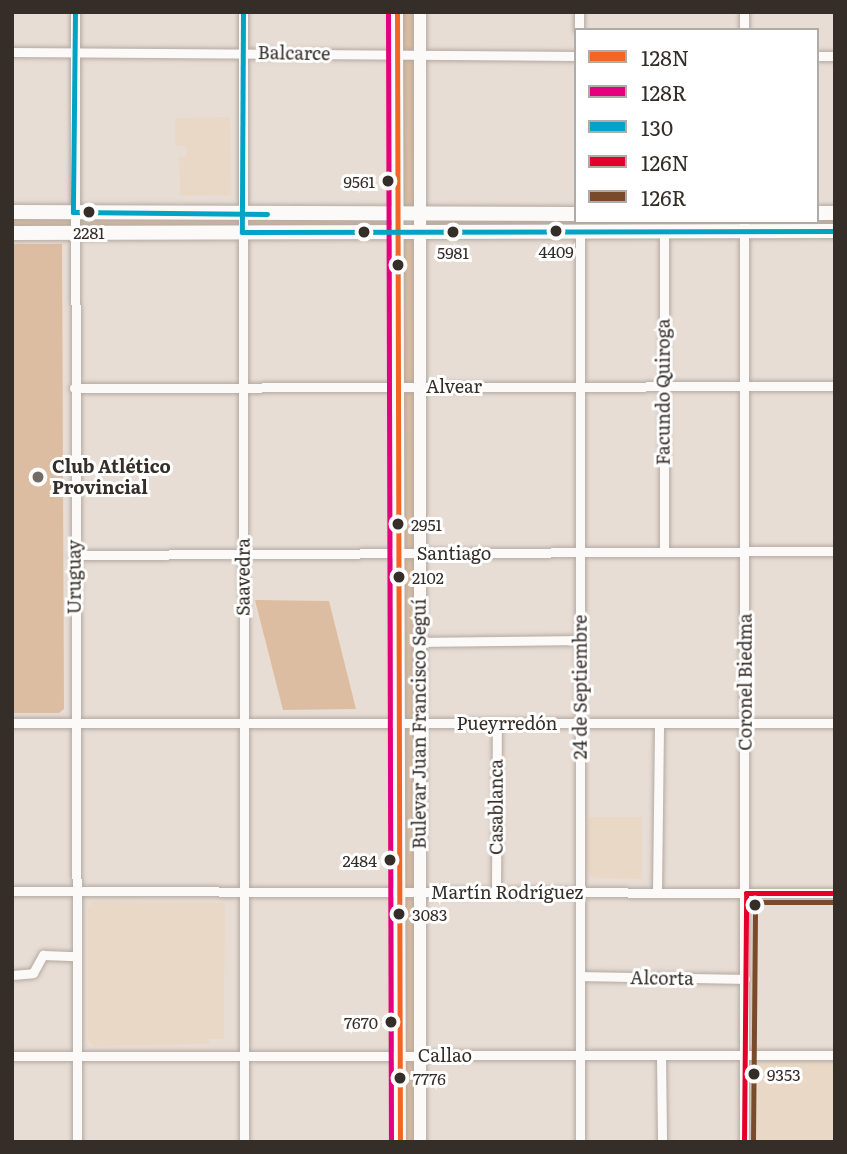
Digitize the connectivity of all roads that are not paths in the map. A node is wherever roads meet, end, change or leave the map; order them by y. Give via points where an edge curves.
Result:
1 (75, 12) edge
2 (243, 12) edge
3 (397, 12) edge
4 (420, 12) edge
5 (12, 52) edge
6 (75, 52) junction
7 (243, 52) junction
8 (398, 54) junction
9 (420, 54) junction
10 (574, 56) edge
11 (12, 212) edge
12 (73, 212) junction
13 (243, 214) junction
14 (398, 214) junction
15 (419, 214) junction
16 (574, 214) edge
17 (744, 227) edge
18 (664, 231) junction
19 (835, 231) edge
20 (243, 232) junction
21 (399, 232) junction
22 (419, 232) junction
23 (580, 232) junction
24 (12, 233) edge
25 (73, 233) junction
26 (399, 386) junction
27 (418, 386) junction
28 (580, 386) junction
29 (663, 386) junction
30 (744, 386) junction
31 (835, 386) edge
32 (243, 387) junction
33 (74, 388) junction
34 (835, 551) edge
35 (664, 552) junction
36 (745, 552) junction
37 (399, 553) junction
38 (579, 553) junction
39 (243, 554) junction
40 (419, 554) junction
41 (74, 555) junction
42 (580, 640) junction
43 (419, 642) junction
44 (12, 723) edge
45 (75, 723) junction
46 (243, 723) junction
47 (399, 723) junction
48 (419, 723) junction
49 (497, 723) junction
50 (580, 723) junction
51 (659, 723) junction
52 (745, 723) junction
53 (835, 723) edge
54 (12, 891) edge
55 (76, 891) junction
56 (244, 891) junction
57 (400, 892) junction
58 (419, 892) junction
59 (496, 892) junction
60 (580, 892) junction
61 (657, 892) junction
62 (746, 892) junction
63 (835, 893) edge
64 (76, 956) junction
65 (12, 975) edge
66 (580, 976) junction
67 (745, 979) junction
68 (244, 1055) junction
69 (400, 1055) junction
70 (420, 1055) junction
71 (580, 1055) junction
72 (661, 1055) junction
73 (745, 1055) junction
74 (835, 1055) edge
75 (12, 1056) edge
76 (77, 1056) junction
77 (77, 1142) edge
78 (244, 1142) edge
79 (400, 1142) edge
80 (420, 1142) edge
81 (580, 1142) edge
82 (662, 1142) edge
83 (744, 1142) edge

1 - 6 street, Uruguay
2 - 7 street, Saavedra
3 - 8 main road, Bulevar Juan Francisco Seguí
4 - 9 main road, Bulevar Juan Francisco Seguí
5 - 6 street, Balcarce
6 - 7 street, Balcarce
6 - 12 street, Uruguay
7 - 8 street, Balcarce
7 - 13 street, Saavedra
8 - 9 street, Balcarce
8 - 14 main road, Bulevar Juan Francisco Seguí
9 - 10 street, Balcarce
9 - 15 main road, Bulevar Juan Francisco Seguí
11 - 12 main road
12 - 13 main road
12 - 25 street, Uruguay
13 - 14 main road
13 - 20 street, Saavedra
14 - 15 main road
14 - 21 main road, Bulevar Juan Francisco Seguí
15 - 16 main road
15 - 22 main road, Bulevar Juan Francisco Seguí
17 - 18 main road
17 - 19 main road
17 - 30 street, Coronel Biedma
18 - 23 main road
18 - 29 street, Facundo Quiroga
20 - 21 main road
20 - 25 main road
20 - 32 street, Saavedra
21 - 22 main road
21 - 26 main road, Bulevar Juan Francisco Seguí
22 - 23 main road
22 - 27 main road, Bulevar Juan Francisco Seguí
23 - 28 street, 24 de Septiembre
24 - 25 main road
25 - 33 street, Uruguay
26 - 27 street, Alvear
26 - 32 street, Alvear
26 - 37 main road, Bulevar Juan Francisco Seguí
27 - 28 street, Alvear
27 - 40 main road, Bulevar Juan Francisco Seguí
28 - 29 street, Alvear
28 - 38 street, 24 de Septiembre
29 - 30 street, Alvear
29 - 35 street, Facundo Quiroga
30 - 31 street, Alvear
30 - 36 street, Coronel Biedma
32 - 33 street, Alvear
32 - 39 street, Saavedra
33 - 41 street, Uruguay
34 - 36 street, Santiago
35 - 36 street, Santiago
35 - 38 street, Santiago
36 - 52 street, Coronel Biedma
37 - 39 street, Santiago
37 - 40 street, Santiago
37 - 47 main road, Bulevar Juan Francisco Seguí
38 - 40 street, Santiago
38 - 42 street, 24 de Septiembre
39 - 41 street, Santiago
39 - 46 street, Saavedra
40 - 43 main road, Bulevar Juan Francisco Seguí
41 - 45 street, Uruguay
42 - 43 street
42 - 50 street, 24 de Septiembre
43 - 48 main road, Bulevar Juan Francisco Seguí
44 - 45 street, Pueyrredón
45 - 46 street, Pueyrredón
45 - 55 street, Uruguay
46 - 47 street, Pueyrredón
46 - 56 street, Saavedra
47 - 48 street, Pueyrredón
47 - 57 main road, Bulevar Juan Francisco Seguí
48 - 49 street, Pueyrredón
48 - 58 main road, Bulevar Juan Francisco Seguí
49 - 50 street, Pueyrredón
49 - 59 street, Casablanca
50 - 51 street, Pueyrredón
50 - 60 street, 24 de Septiembre
51 - 52 street, Pueyrredón
51 - 61 street
52 - 53 street, Pueyrredón
52 - 62 street, Coronel Biedma
54 - 55 street, Martín Rodríguez
55 - 56 street, Martín Rodríguez
55 - 64 street, Uruguay
56 - 57 street, Martín Rodríguez
56 - 68 street, Saavedra
57 - 58 street, Martín Rodríguez
57 - 69 main road, Bulevar Juan Francisco Seguí
58 - 59 street, Martín Rodríguez
58 - 70 main road, Bulevar Juan Francisco Seguí
59 - 60 street, Martín Rodríguez
60 - 61 street, Martín Rodríguez
60 - 66 street, 24 de Septiembre
61 - 62 street, Martín Rodríguez
62 - 63 street, Martín Rodríguez
62 - 67 street, Coronel Biedma
64 - 65 street via 41,956 33,972
64 - 76 street, Uruguay
66 - 67 street, Alcorta
66 - 71 street, 24 de Septiembre
67 - 73 street, Coronel Biedma
68 - 69 street, Callao
68 - 76 street, Callao
68 - 78 street, Saavedra
69 - 70 street, Callao
69 - 79 main road, Bulevar Juan Francisco Seguí
70 - 71 street, Callao
70 - 80 main road, Bulevar Juan Francisco Seguí
71 - 72 street, Callao
71 - 81 street, 24 de Septiembre
72 - 73 street, Callao
72 - 82 street
73 - 74 street, Callao
73 - 83 street, Coronel Biedma
75 - 76 street, Callao
76 - 77 street, Uruguay

